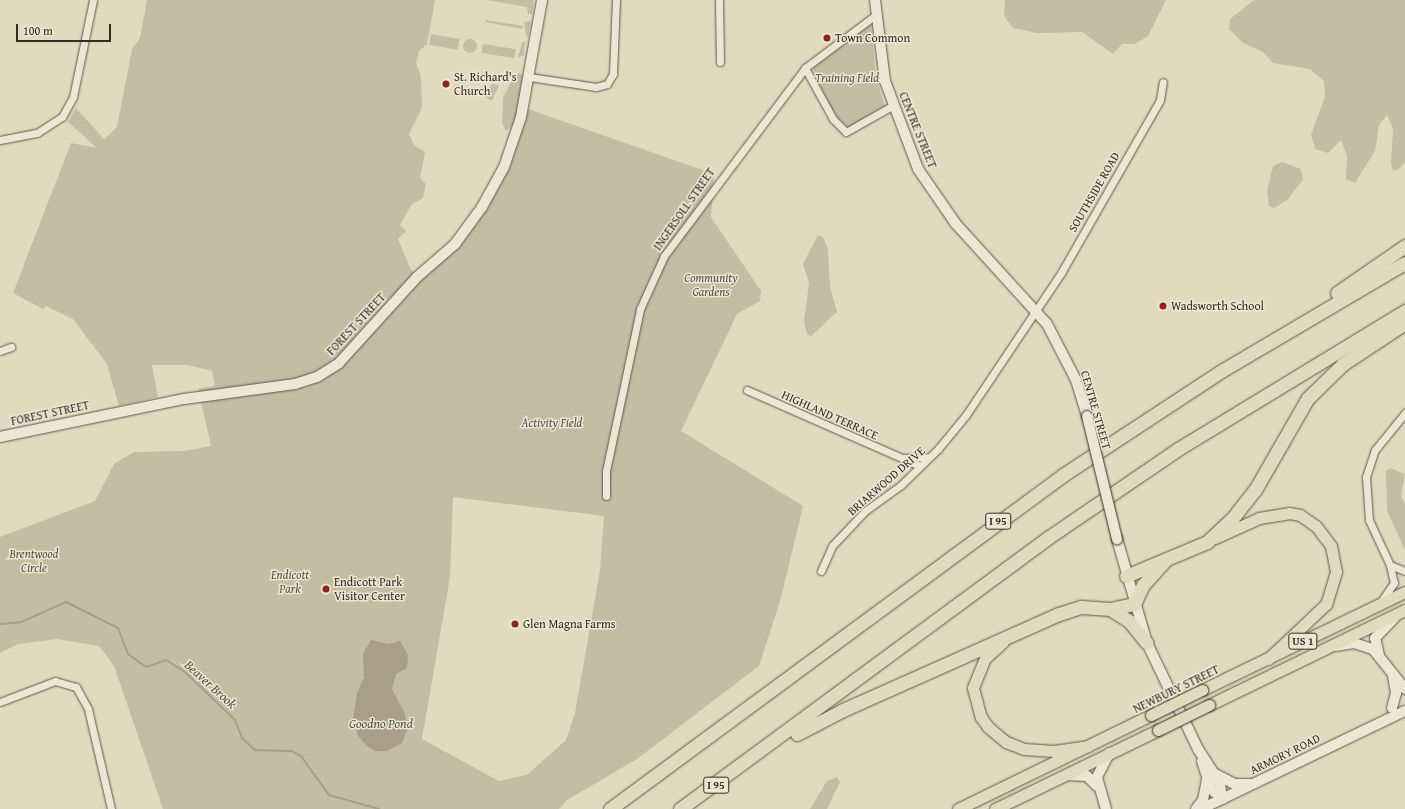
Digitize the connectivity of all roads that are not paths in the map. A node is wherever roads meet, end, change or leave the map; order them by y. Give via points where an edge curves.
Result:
1 (93, 0) edge
2 (542, 0) edge
3 (616, 0) edge
4 (719, 0) edge
5 (875, 0) edge
6 (877, 14) junction
7 (720, 62) dead end
8 (805, 68) junction
9 (529, 77) junction
10 (1163, 82) dead end
11 (892, 106) junction
12 (0, 140) edge
13 (1405, 246) edge
14 (1405, 263) edge
15 (1038, 311) junction
16 (1405, 311) edge
17 (1405, 323) edge
18 (1295, 326) junction
19 (11, 347) dead end
20 (0, 351) edge
21 (747, 390) dead end
22 (1405, 413) edge
23 (0, 437) edge
24 (904, 458) junction
25 (929, 458) junction
26 (920, 466) junction
27 (606, 496) dead end
28 (1207, 542) junction
29 (1164, 562) junction
30 (1390, 565) junction
31 (821, 571) dead end
32 (1405, 572) edge
33 (1126, 576) junction
34 (1405, 592) edge
35 (1134, 604) junction
36 (1373, 608) junction
37 (1110, 609) junction
38 (1404, 611) edge
39 (1010, 637) junction
40 (1147, 643) junction
41 (1330, 647) junction
42 (1380, 657) junction
43 (1268, 658) junction
44 (1389, 669) junction
45 (1405, 689) edge
46 (1405, 699) edge
47 (0, 702) edge
48 (1400, 713) edge
49 (1088, 746) junction
50 (1109, 754) junction
51 (750, 760) junction
52 (1066, 774) junction
53 (1211, 777) junction
54 (1254, 784) junction
55 (1097, 786) junction
56 (1222, 799) junction
57 (111, 809) edge
58 (610, 809) edge
59 (680, 809) edge
60 (958, 809) edge
61 (995, 809) edge
62 (1106, 809) edge
63 (1196, 809) edge
64 (1201, 809) edge

1 - 12 street via 73,97 62,117 37,133
2 - 9 main road, FOREST STREET
3 - 9 street via 614,74 607,84 596,87
4 - 7 street
5 - 6 main road, CENTRE STREET
6 - 8 street, INGERSOLL STREET
6 - 11 main road, CENTRE STREET via 882,65
8 - 11 street via 833,119 846,132
8 - 27 street, INGERSOLL STREET via 664,256 640,309 606,471
9 - 23 main road, FOREST STREET via 507,157 482,207 455,244 417,278 332,369 295,384 184,399
10 - 15 street, SOUTHSIDE ROAD via 1160,100
11 - 15 main road, CENTRE STREET via 910,151 936,199
13 - 18 highway
14 - 18 highway, I 95
15 - 25 street, BRIARWOOD DRIVE via 951,435
15 - 33 main road, CENTRE STREET, bridge via 1069,365 1087,416
16 - 51 highway, I 95 via 1178,449 1049,537
17 - 28 highway via 1343,364 1319,386 1298,413 1244,506
18 - 58 highway, I 95 via 1063,475
19 - 20 street
21 - 24 street, HIGHLAND TERRACE
22 - 30 street via 1375,450 1365,488 1373,533
24 - 25 street, HIGHLAND TERRACE
24 - 26 street, HIGHLAND TERRACE
25 - 26 street, BRIARWOOD DRIVE
26 - 31 street, BRIARWOOD DRIVE via 865,511 832,546
28 - 29 highway
28 - 43 main road via 1259,518 1281,513 1309,520 1331,546 1336,572 1326,604
29 - 33 highway
29 - 35 highway via 1143,585
30 - 32 street
30 - 36 street via 1392,589
33 - 35 main road, CENTRE STREET
34 - 36 main road, NEWBURY STREET / US 1
35 - 37 highway
35 - 40 main road, CENTRE STREET
36 - 43 main road, NEWBURY STREET / US 1
37 - 39 highway via 1072,609
37 - 40 highway via 1129,621
38 - 41 main road, US 1
38 - 42 main road via 1378,633 1375,643
39 - 49 main road via 985,658 976,676 974,697 981,717 994,734 1024,749 1054,751
39 - 51 highway via 843,710
40 - 53 main road, CENTRE STREET
41 - 42 main road via 1361,644
41 - 50 main road, US 1, bridge
42 - 44 main road
43 - 49 main road, NEWBURY STREET / US 1, bridge
44 - 45 main road
44 - 48 main road via 1396,684
46 - 48 main road, ARMORY ROAD
47 - 57 street via 55,681 76,687 87,705
48 - 54 main road, ARMORY ROAD
49 - 60 main road, NEWBURY STREET / US 1
50 - 52 main road, US 1
50 - 55 main road via 1099,771
51 - 59 highway, I 95
52 - 55 main road via 1087,776
52 - 61 main road, US 1
53 - 54 main road via 1235,784
53 - 56 main road, CENTRE STREET via 1222,789
53 - 63 main road via 1203,800
54 - 56 main road, ARMORY ROAD
55 - 62 main road
56 - 64 main road, ARMORY ROAD

